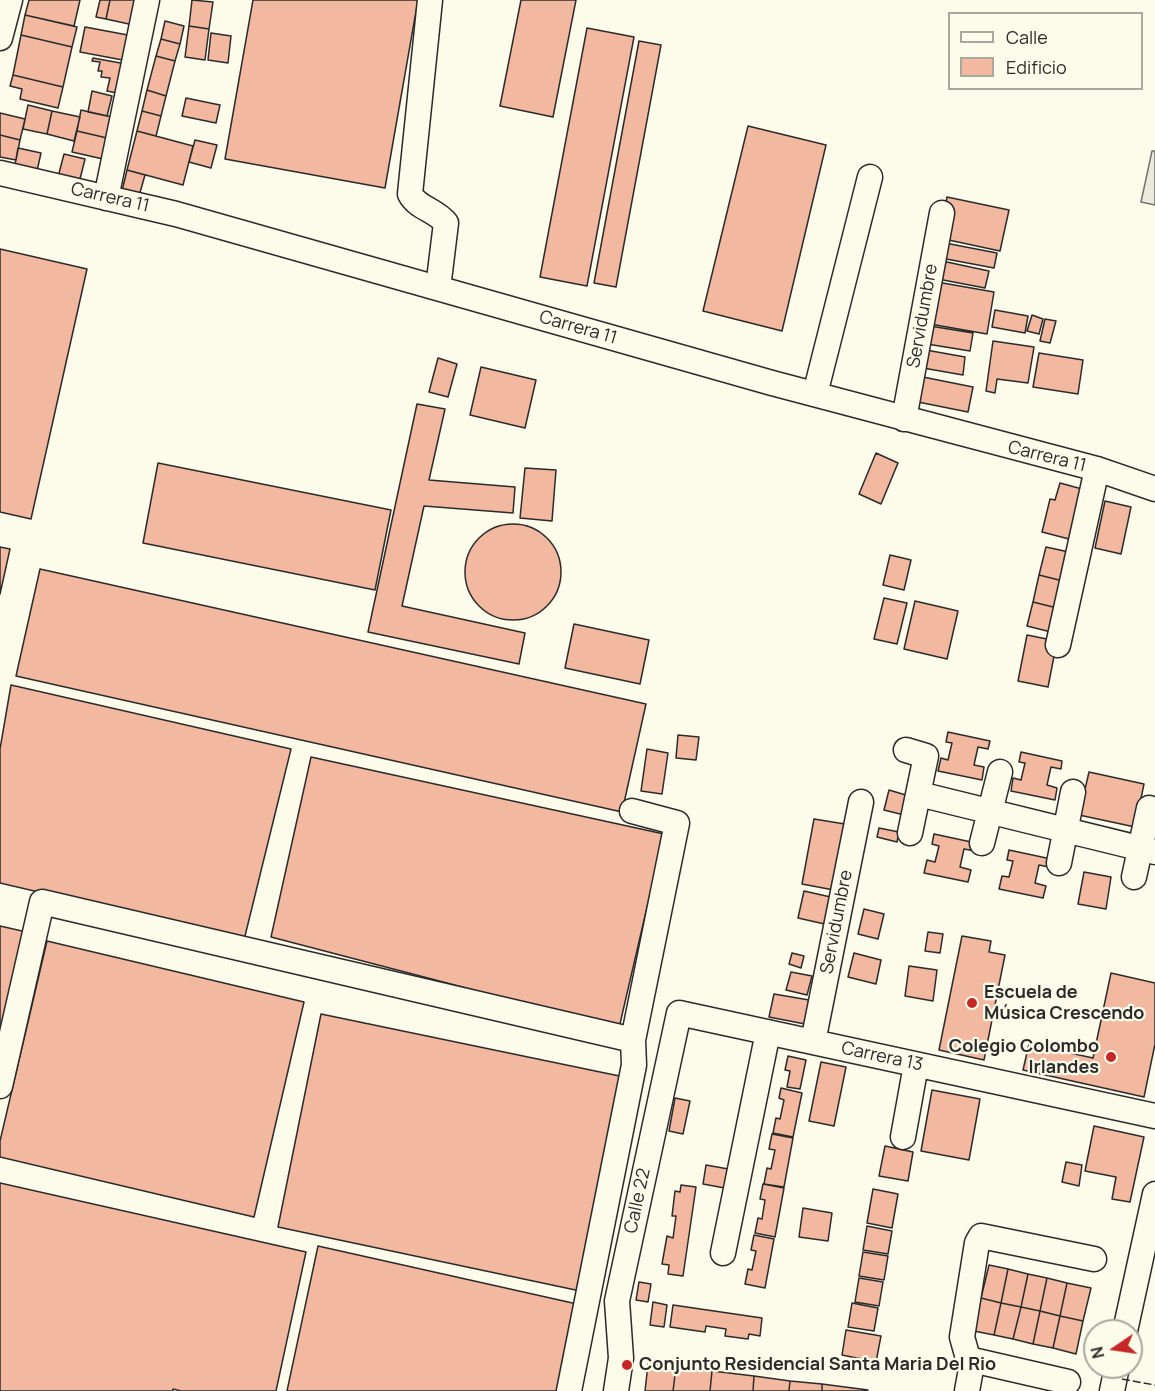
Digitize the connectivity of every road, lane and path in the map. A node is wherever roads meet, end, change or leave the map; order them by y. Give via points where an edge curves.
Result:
1 (10, 0) edge
2 (147, 0) edge
3 (430, 0) edge
4 (0, 39) edge
5 (0, 173) edge
6 (870, 177) dead end
7 (106, 198) junction
8 (942, 213) dead end
9 (438, 288) junction
10 (815, 394) junction
11 (904, 419) junction
12 (1097, 470) junction
13 (1155, 489) edge
14 (1058, 645) dead end
15 (906, 750) dead end
16 (1000, 772) dead end
17 (1073, 792) dead end
18 (919, 794) junction
19 (861, 802) dead end
20 (1149, 808) dead end
21 (632, 811) dead end
22 (990, 812) junction
23 (1065, 830) junction
24 (910, 833) dead end
25 (982, 843) dead end
26 (1148, 850) edge
27 (1059, 863) dead end
28 (1134, 877) dead end
29 (679, 1013) joint
30 (768, 1032) junction
31 (633, 1040) junction
32 (813, 1042) junction
33 (916, 1065) junction
34 (0, 1086) edge
35 (1155, 1116) edge
36 (903, 1137) dead end
37 (1155, 1194) edge
38 (1150, 1246) edge
39 (723, 1253) dead end
40 (1094, 1259) dead end
41 (1129, 1319) edge
42 (969, 1359) junction
43 (1068, 1382) dead end
44 (569, 1391) edge
45 (616, 1391) edge
46 (967, 1391) edge

1 - 4 street
2 - 7 street
3 - 9 street via 410,194 413,201 446,223
5 - 7 street, Carrera 11
6 - 10 street
7 - 9 street, Carrera 11
8 - 11 street, Servidumbre
9 - 10 street, Carrera 11
10 - 11 street, Carrera 11
11 - 12 street, Carrera 11
12 - 13 street, Carrera 11
12 - 14 street
15 - 18 street via 926,756
16 - 22 street
17 - 23 street
18 - 22 street
18 - 24 street
19 - 32 street, Servidumbre
20 - 26 street
21 - 31 street via 677,823
22 - 23 street
22 - 25 street
23 - 26 street
23 - 27 street
26 - 28 street
29 - 30 street, Carrera 13
29 - 45 street, Calle 22 via 617,1300 621,1358
30 - 32 street, Carrera 13
30 - 39 street
31 - 34 street via 42,902
31 - 44 street via 634,1065
32 - 33 street, Carrera 13
33 - 35 street, Carrera 13
33 - 36 street
37 - 38 street
38 - 41 street
40 - 42 street via 981,1236 962,1338
42 - 43 street
42 - 46 street

